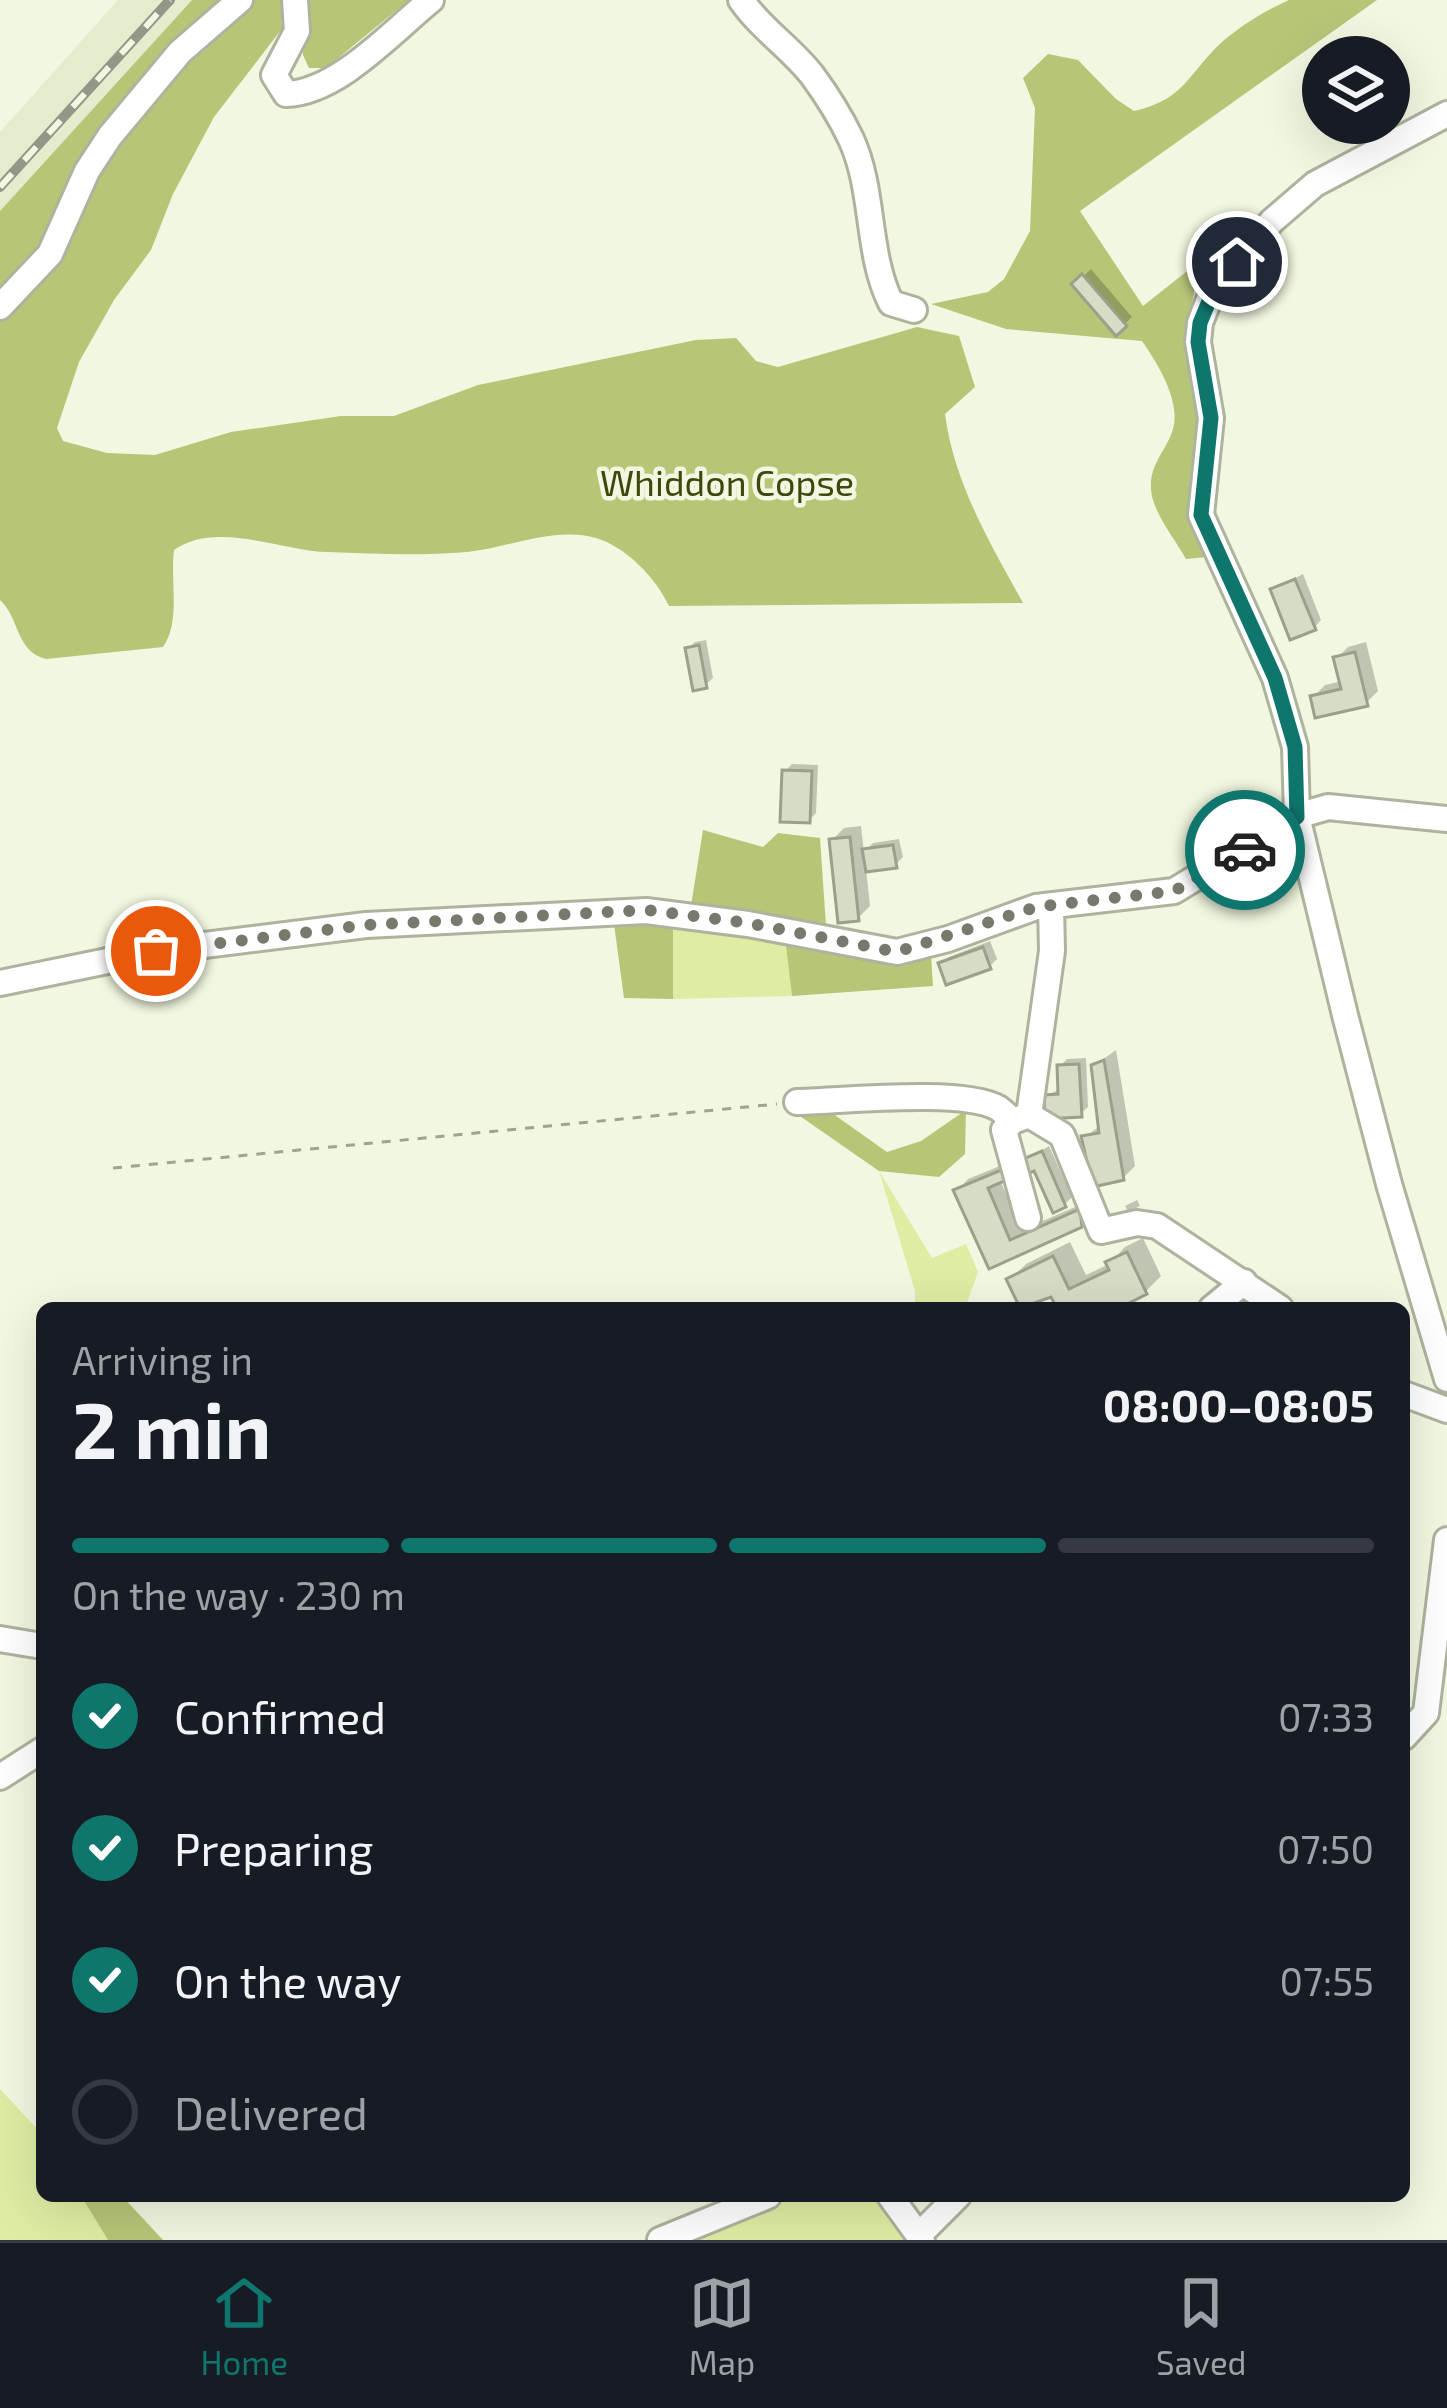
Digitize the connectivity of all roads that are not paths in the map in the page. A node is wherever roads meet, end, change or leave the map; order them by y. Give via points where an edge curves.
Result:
1 (240, 0) edge
2 (295, 0) edge
3 (431, 0) edge
4 (741, 0) edge
5 (1447, 114) edge
6 (0, 307) edge
7 (914, 310) dead end
8 (1297, 817) junction
9 (1447, 819) edge
10 (1052, 906) junction
11 (0, 983) edge
12 (796, 1102) road end
13 (1021, 1118) junction
14 (1028, 1218) dead end
15 (1244, 1282) junction
16 (1219, 1302) edge
17 (1272, 1302) edge
18 (1447, 1379) edge
19 (1410, 1396) edge
20 (1447, 1410) edge
21 (1447, 1540) edge
22 (0, 1639) edge
23 (36, 1645) edge
24 (1437, 1712) edge
25 (1410, 1732) edge
26 (36, 1754) edge
27 (0, 1777) edge
28 (754, 2202) edge
29 (895, 2202) edge
30 (953, 2202) edge
31 (921, 2237) edge
32 (660, 2240) edge

1 - 6 street via 180,52 110,136 50,254
2 - 3 street via 297,31 274,75 286,94 308,93 337,77
4 - 7 street via 811,74 851,140 880,281 891,303
5 - 8 street via 1315,184 1214,289 1200,323 1211,418 1201,515 1275,678 1295,747
8 - 9 street via 1328,807
8 - 10 street via 1174,891
8 - 18 street via 1383,1163
10 - 11 street via 897,952 646,910 366,925 156,951
10 - 13 street via 1052,950
12 - 13 street via 926,1098 982,1102
13 - 14 street via 1004,1130
13 - 15 street via 1062,1135 1101,1231 1157,1226
15 - 16 street
15 - 17 street
19 - 20 street
21 - 24 street
22 - 23 street
24 - 25 street
26 - 27 street
28 - 32 street
29 - 31 street
30 - 31 street

